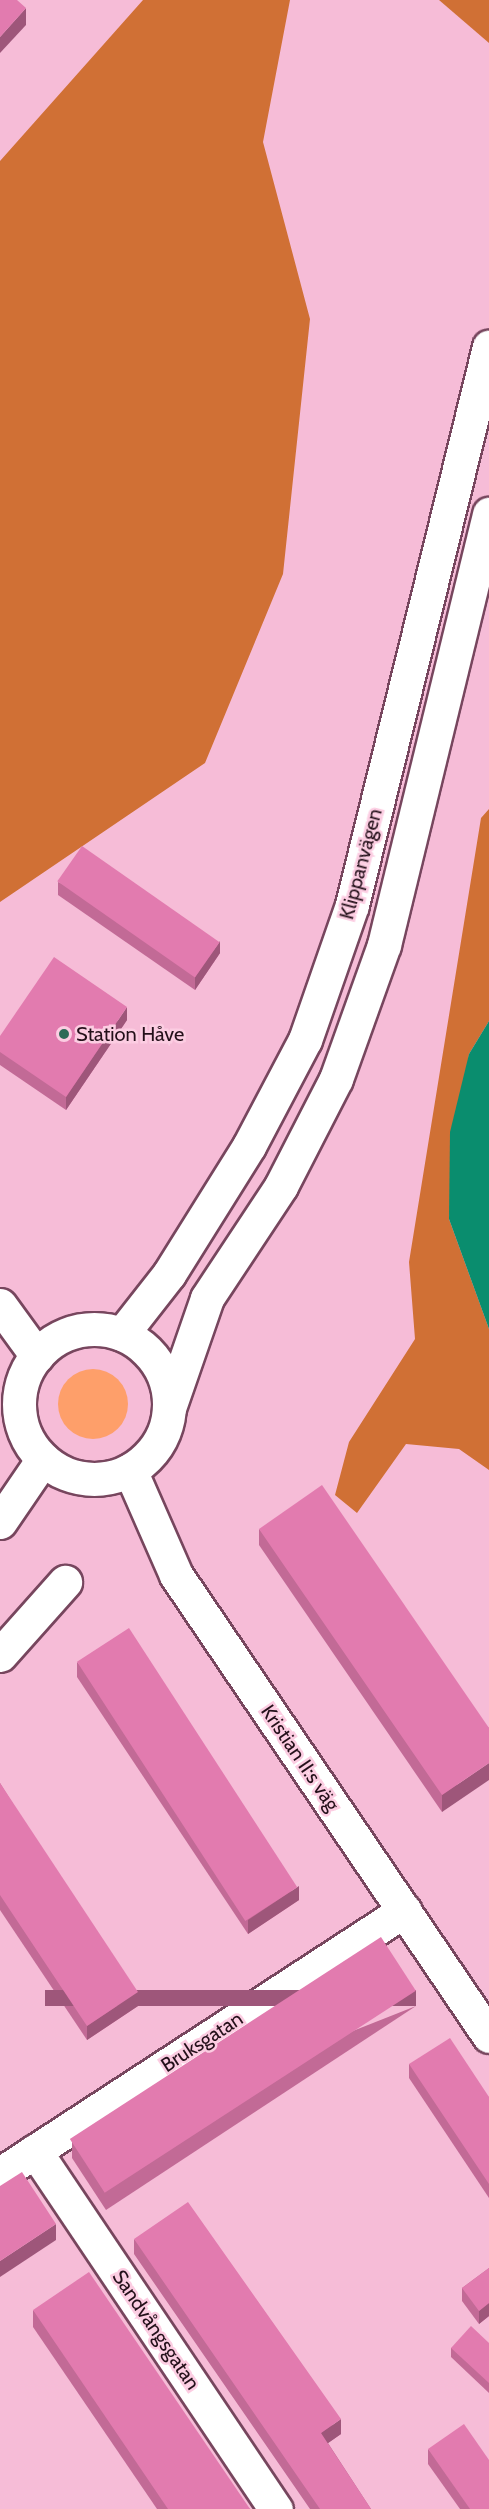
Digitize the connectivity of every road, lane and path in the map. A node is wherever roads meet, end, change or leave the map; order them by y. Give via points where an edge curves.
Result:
1 (489, 347) edge
2 (489, 514) edge
3 (0, 1305) edge
4 (122, 1334) junction
5 (37, 1356) junction
6 (169, 1408) junction
7 (43, 1458) junction
8 (130, 1470) junction
9 (0, 1522) edge
10 (65, 1582) dead end
11 (0, 1655) edge
12 (405, 1910) junction
13 (489, 2036) edge
14 (35, 2151) junction
15 (0, 2174) edge
16 (276, 2509) edge

1 - 4 main road, Klippanvägen via 352,905 305,1040 249,1146 169,1274
2 - 6 main road, Klippanvägen via 384,945 340,1068 280,1186 207,1298
3 - 5 main road
4 - 5 main road, Klippanvägen via 104,1329 76,1332 51,1343
4 - 6 main road, Klippanvägen via 139,1343 162,1372
5 - 7 main road, Klippanvägen via 27,1372 20,1409 31,1444
6 - 8 main road, Klippanvägen via 158,1444
7 - 8 main road, Klippanvägen via 76,1477 113,1476
7 - 9 main road
8 - 12 main road, Kristian II:s väg via 176,1575
10 - 11 main road
12 - 13 main road, Kristian II:s väg
12 - 14 main road, Bruksgatan
14 - 15 main road, Bruksgatan
14 - 16 main road, Sandvångsgatan

